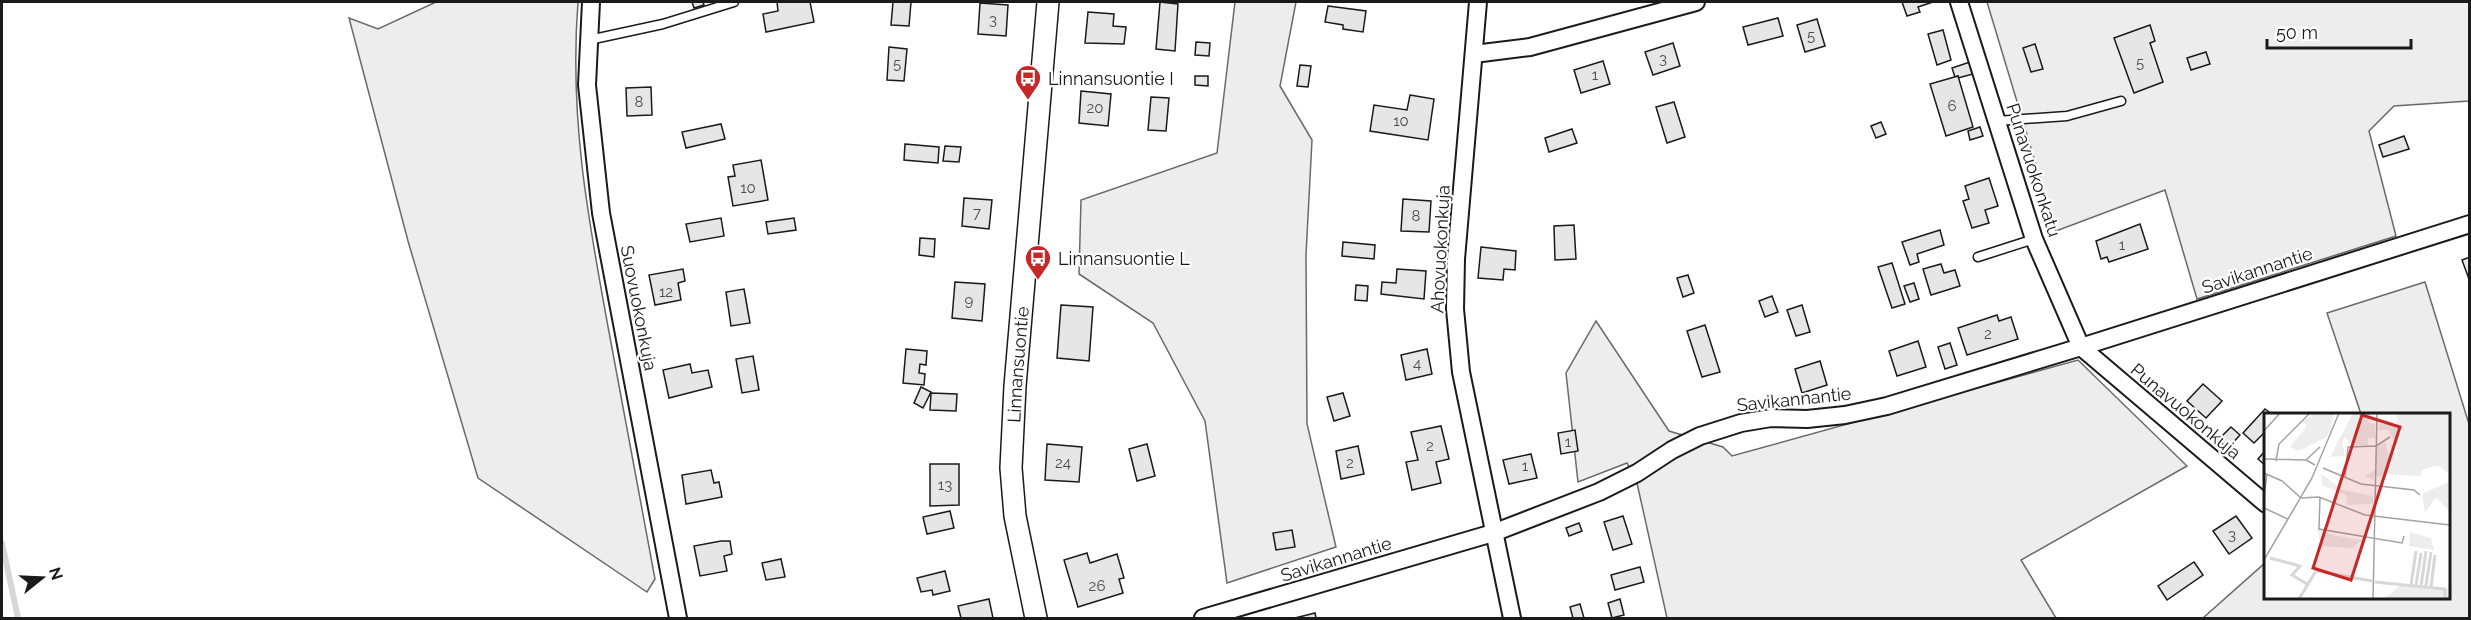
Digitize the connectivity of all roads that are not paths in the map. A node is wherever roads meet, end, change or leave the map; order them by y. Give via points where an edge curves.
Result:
1 (591, 2) edge
2 (735, 2) edge
3 (1048, 2) edge
4 (1478, 2) edge
5 (1696, 2) edge
6 (1959, 2) edge
7 (588, 40) junction
8 (1474, 54) junction
9 (2121, 101) dead end
10 (1997, 121) junction
11 (2469, 224) edge
12 (2034, 238) junction
13 (1978, 257) dead end
14 (2081, 347) junction
15 (2264, 503) edge
16 (1493, 532) junction
17 (678, 618) edge
18 (1036, 618) edge
19 (1203, 618) edge
20 (1512, 618) edge

1 - 7 street, Suovuokonkuja
2 - 7 lane via 663,24
3 - 18 street, Linnansuontie via 1011,468 1015,516
4 - 8 street, Ahovuokonkuja
5 - 8 street via 1530,47
6 - 10 street, Punavuokonkatu
7 - 17 street, Suovuokonkuja via 589,114 601,213
8 - 16 street, Ahovuokonkuja via 1455,309 1461,372
9 - 10 lane via 2067,116
10 - 12 street, Punavuokonkatu
11 - 14 street, Savikannantie
12 - 13 lane
12 - 14 street, Punavuokonkatu
14 - 15 street, Punavuokonkuja
14 - 16 street, Savikannantie via 1887,406 1845,415 1771,418 1731,426 1681,445 1599,492
16 - 19 street, Savikannantie
16 - 20 street, Ahovuokonkuja

